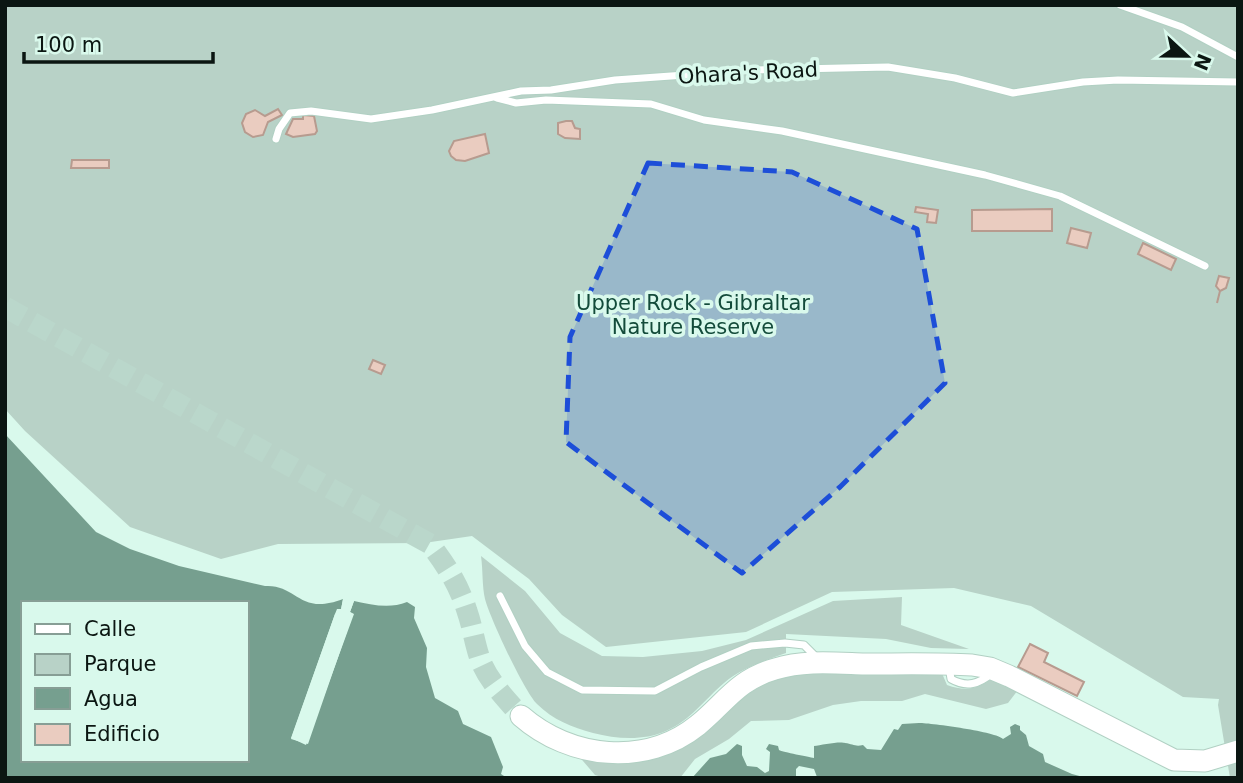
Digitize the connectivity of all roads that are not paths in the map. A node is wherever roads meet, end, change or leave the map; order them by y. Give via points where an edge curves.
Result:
1 (1120, 5) edge
2 (1238, 58) edge
3 (1238, 82) edge
4 (496, 98) junction
5 (276, 139) dead end
6 (1205, 266) dead end
7 (499, 596) dead end
8 (821, 663) junction
9 (521, 716) tunnel mouth
10 (1237, 749) edge

1 - 2 lane via 1182,27
3 - 4 lane, Ohara's Road via 1118,80 1013,93 888,67 615,80
4 - 5 lane, Ohara's Road via 370,119 311,111 290,113
4 - 6 lane via 516,103 651,104 704,120 782,131 985,175 1060,196
7 - 8 lane via 525,646 547,672 582,690 655,691 751,646 804,645
8 - 9 main road via 765,672 731,692 685,734 636,752 578,748
8 - 10 main road via 980,665 1174,760 1205,761

